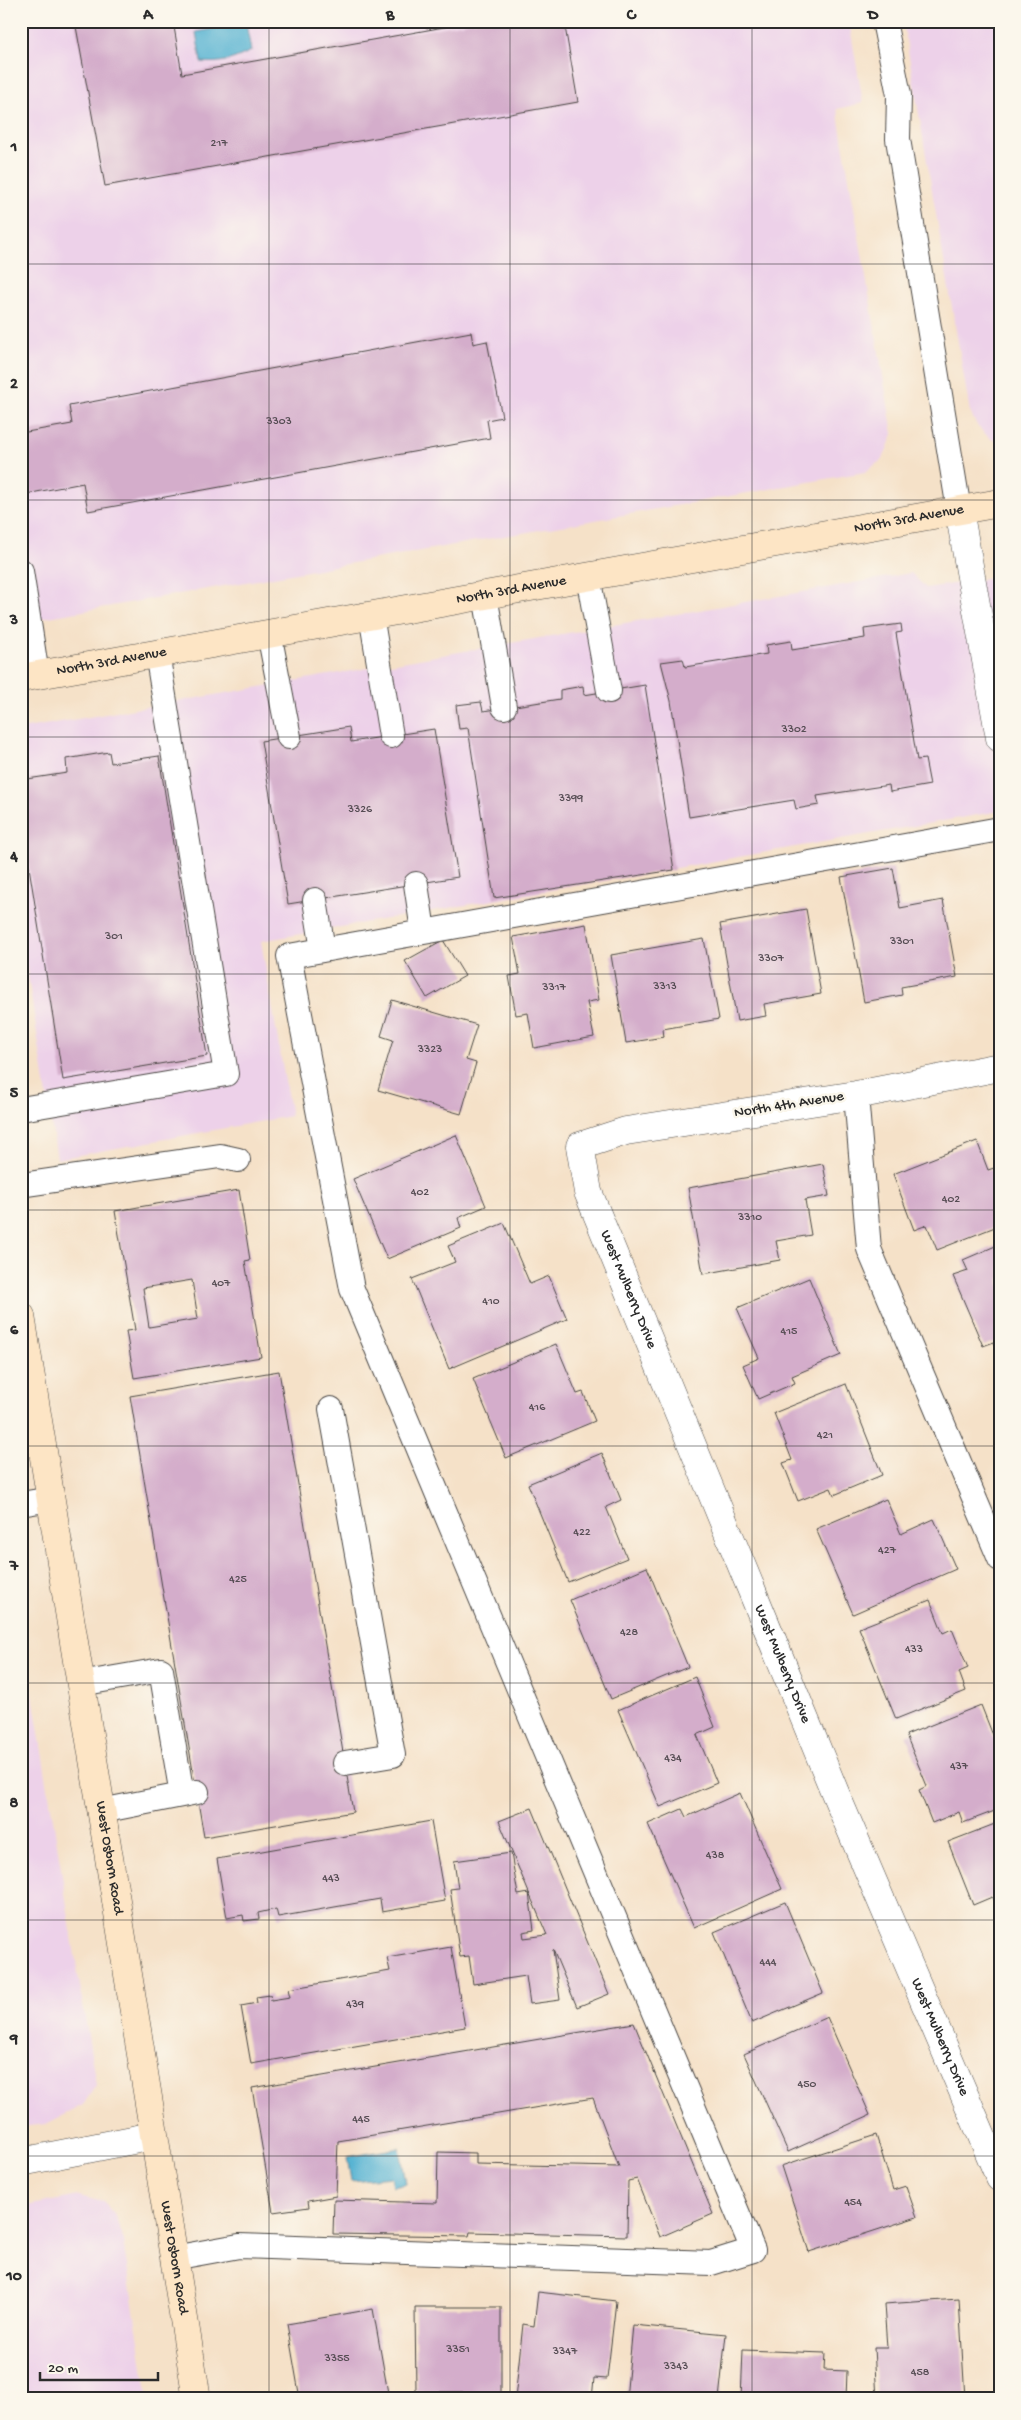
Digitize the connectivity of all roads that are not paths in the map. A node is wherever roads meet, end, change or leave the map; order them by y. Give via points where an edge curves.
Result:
1 (884, 21) edge
2 (1000, 503) edge
3 (959, 510) junction
4 (21, 571) edge
5 (588, 576) junction
6 (485, 594) junction
7 (370, 615) junction
8 (269, 633) junction
9 (157, 653) junction
10 (29, 676) edge
11 (609, 691) dead end
12 (504, 707) dead end
13 (391, 736) dead end
14 (289, 737) dead end
15 (1000, 738) edge
16 (1000, 829) edge
17 (416, 884) dead end
18 (315, 900) dead end
19 (423, 931) junction
20 (323, 950) junction
21 (1000, 1068) edge
22 (856, 1095) junction
23 (21, 1109) edge
24 (580, 1146) joint
25 (238, 1160) dead end
26 (21, 1185) edge
27 (21, 1316) edge
28 (331, 1409) dead end
29 (51, 1499) junction
30 (21, 1504) edge
31 (1000, 1559) edge
32 (80, 1684) junction
33 (345, 1763) dead end
34 (101, 1811) junction
35 (153, 2136) junction
36 (21, 2162) edge
37 (1000, 2178) edge
38 (173, 2258) junction
39 (197, 2399) edge

1 - 3 lane via 899,95 898,139
2 - 3 street, North 3rd Avenue
3 - 5 street, North 3rd Avenue
3 - 15 street
4 - 10 lane
5 - 6 street, North 3rd Avenue
5 - 11 lane
6 - 7 street, North 3rd Avenue
6 - 12 lane
7 - 8 street, North 3rd Avenue
7 - 13 lane
8 - 9 street, North 3rd Avenue
8 - 14 lane
9 - 10 street, North 3rd Avenue
9 - 23 lane via 226,1074
16 - 19 lane via 553,898
17 - 19 lane
18 - 20 lane
19 - 20 lane
20 - 38 lane via 289,956 352,1289 753,2250 711,2263 239,2246
21 - 22 street, North 4th Avenue
22 - 24 street, North 4th Avenue via 626,1131
22 - 31 lane via 869,1249
24 - 37 street, West Mulberry Drive via 588,1192 832,1786
25 - 26 lane via 220,1156
27 - 29 street, West Osborn Road
28 - 33 lane via 393,1755
29 - 30 lane
29 - 32 street, West Osborn Road
32 - 34 street, West Osborn Road
32 - 34 lane via 161,1670 189,1793
34 - 35 street, West Osborn Road
35 - 36 street
35 - 38 street, West Osborn Road
38 - 39 street, West Osborn Road

